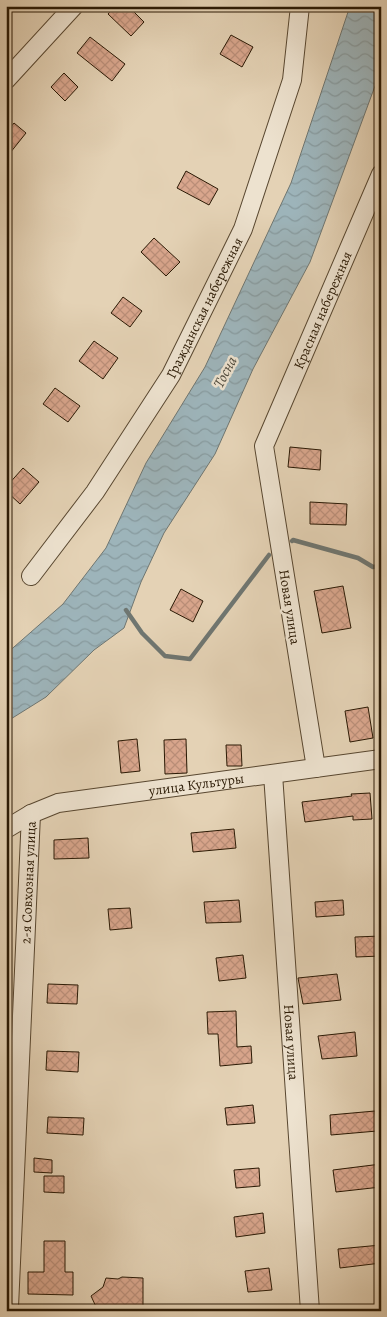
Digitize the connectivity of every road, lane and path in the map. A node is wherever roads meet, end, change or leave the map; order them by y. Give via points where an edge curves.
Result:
1 (74, 6) edge
2 (300, 6) edge
3 (6, 80) edge
4 (381, 174) edge
5 (264, 446) joint
6 (31, 576) dead end
7 (381, 759) edge
8 (316, 768) junction
9 (273, 774) junction
10 (32, 814) junction
11 (11, 826) edge
12 (10, 1311) edge
13 (310, 1311) edge

1 - 3 street
2 - 6 street, Гражданская набережная via 292,80 243,229 171,375 96,492
4 - 5 street, Красная набережная
5 - 8 street, Новая улица
7 - 8 street, улица Культуры
8 - 9 street, улица Культуры
9 - 10 street, улица Культуры via 58,803
9 - 13 street, Новая улица
10 - 11 street, улица Культуры
10 - 12 street, 2-я Совхозная улица

